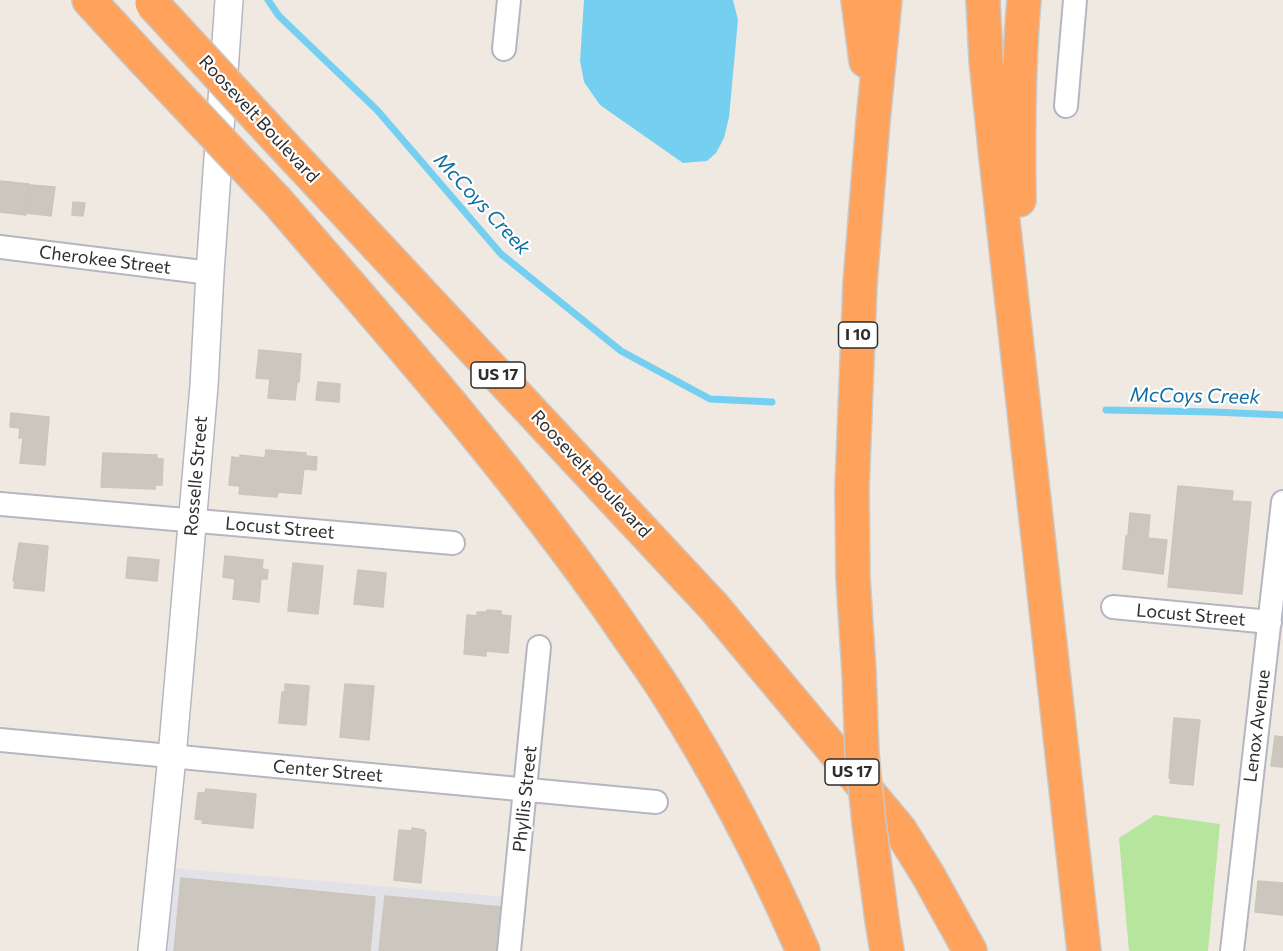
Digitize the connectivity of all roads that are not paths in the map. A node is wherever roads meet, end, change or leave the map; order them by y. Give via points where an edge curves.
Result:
1 (89, 0) edge
2 (229, 0) edge
3 (509, 0) edge
4 (858, 0) edge
5 (885, 0) edge
6 (983, 0) edge
7 (1024, 0) edge
8 (1075, 0) edge
9 (151, 2) edge
10 (504, 49) dead end
11 (1066, 106) dead end
12 (873, 121) junction
13 (0, 247) edge
14 (210, 273) junction
15 (1023, 397) junction
16 (1283, 502) edge
17 (0, 504) edge
18 (193, 521) junction
19 (453, 543) dead end
20 (1113, 607) dead end
21 (1270, 622) junction
22 (539, 647) dead end
23 (0, 740) edge
24 (172, 757) junction
25 (526, 789) junction
26 (656, 802) dead end
27 (885, 935) edge
28 (152, 951) edge
29 (509, 951) edge
30 (803, 951) edge
31 (970, 951) edge
32 (1084, 951) edge
33 (1232, 951) edge

1 - 30 highway, US 17, bridge via 277,201 430,378 536,509 664,689 745,829
2 - 14 street, Rosselle Street
3 - 10 street
4 - 12 highway
5 - 12 highway, I 10
6 - 15 highway via 993,138
7 - 15 highway via 1018,117
8 - 11 street
9 - 31 highway, Roosevelt Boulevard / US 17, bridge via 714,606 900,830
12 - 27 highway, I 10, bridge via 860,284 852,489 853,578 862,754
13 - 14 street, Cherokee Street
14 - 18 street, Rosselle Street
15 - 32 highway
16 - 21 street, Lenox Avenue
17 - 18 street, Locust Street
18 - 19 street, Locust Street
18 - 24 street, Rosselle Street
20 - 21 street, Locust Street
21 - 33 street, Lenox Avenue
22 - 25 street, Phyllis Street
23 - 24 street, Center Street
24 - 25 street, Center Street
24 - 28 street, Rosselle Street
25 - 26 street, Center Street
25 - 29 street, Phyllis Street

